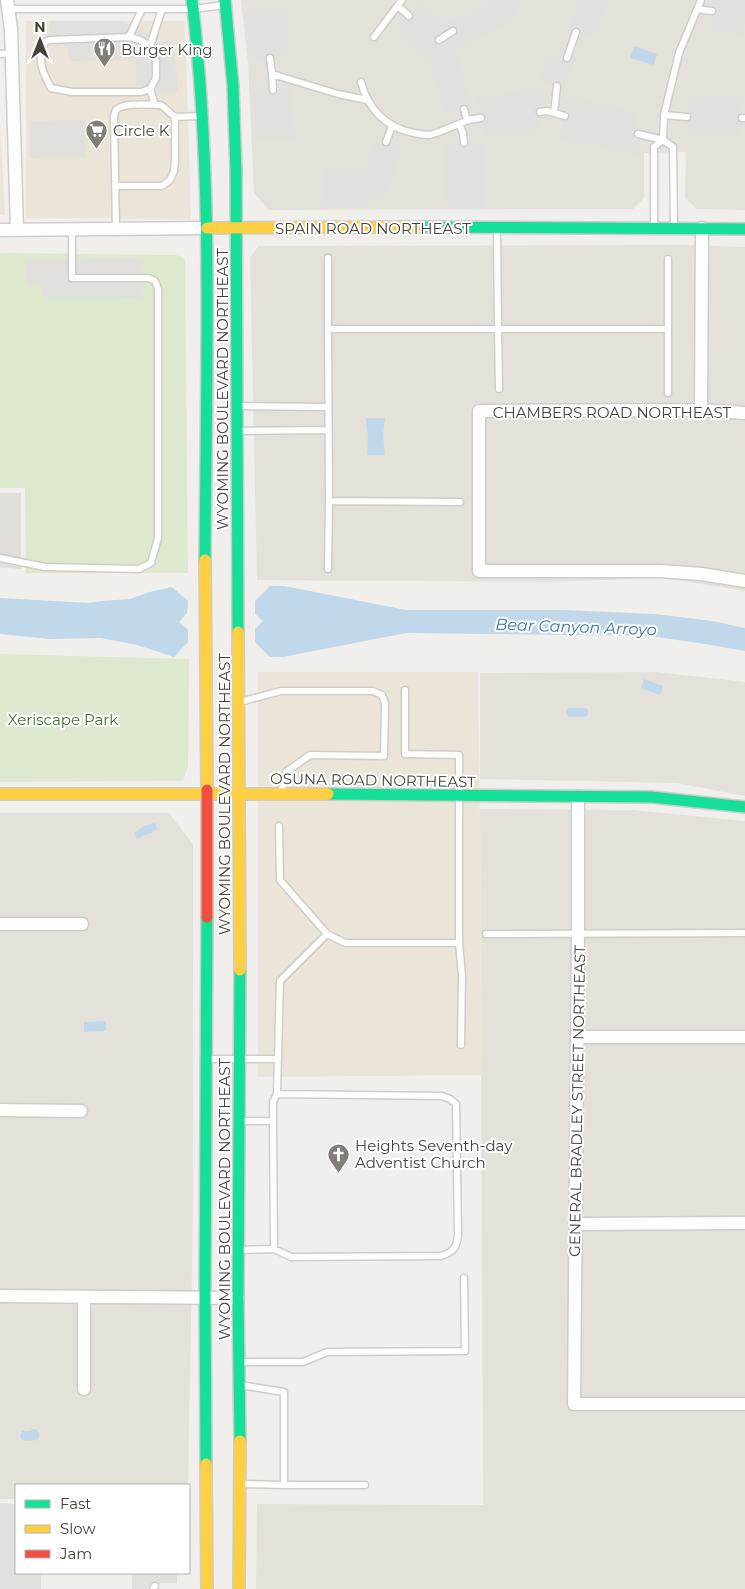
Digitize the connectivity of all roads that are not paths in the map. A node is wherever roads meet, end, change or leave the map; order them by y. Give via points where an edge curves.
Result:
1 (402, 0) edge
2 (701, 0) edge
3 (225, 3) edge
4 (7, 4) edge
5 (193, 4) edge
6 (398, 6) junction
7 (142, 9) junction
8 (162, 9) junction
9 (696, 9) junction
10 (712, 11) dead end
11 (409, 16) dead end
12 (453, 31) dead end
13 (576, 32) dead end
14 (129, 37) junction
15 (374, 37) dead end
16 (439, 40) dead end
17 (150, 46) junction
18 (6, 53) edge
19 (270, 58) dead end
20 (567, 58) dead end
21 (272, 74) junction
22 (361, 82) dead end
23 (557, 86) dead end
24 (150, 89) junction
25 (273, 90) dead end
26 (367, 100) junction
27 (155, 105) junction
28 (464, 109) dead end
29 (540, 112) dead end
30 (554, 113) junction
31 (664, 115) junction
32 (203, 116) junction
33 (566, 116) dead end
34 (175, 117) junction
35 (687, 117) dead end
36 (481, 118) dead end
37 (467, 120) junction
38 (459, 124) junction
39 (392, 126) junction
40 (638, 134) dead end
41 (663, 140) junction
42 (386, 142) dead end
43 (464, 143) dead end
44 (115, 186) junction
45 (497, 227) junction
46 (207, 228) junction
47 (654, 228) junction
48 (674, 228) junction
49 (702, 228) junction
50 (116, 229) junction
51 (237, 229) junction
52 (745, 229) edge
53 (0, 230) edge
54 (17, 230) junction
55 (72, 230) junction
56 (328, 258) dead end
57 (668, 259) dead end
58 (328, 329) junction
59 (498, 329) junction
60 (668, 329) junction
61 (499, 389) dead end
62 (668, 393) dead end
63 (238, 406) junction
64 (328, 406) junction
65 (701, 410) junction
66 (745, 413) edge
67 (328, 430) junction
68 (238, 431) junction
69 (329, 502) junction
70 (460, 502) dead end
71 (0, 558) edge
72 (328, 569) dead end
73 (745, 581) edge
74 (405, 690) dead end
75 (238, 702) junction
76 (207, 793) junction
77 (238, 793) junction
78 (281, 793) junction
79 (0, 794) edge
80 (460, 796) junction
81 (578, 797) junction
82 (745, 807) edge
83 (279, 826) dead end
84 (0, 924) edge
85 (82, 924) dead end
86 (578, 933) junction
87 (745, 933) edge
88 (327, 934) junction
89 (486, 934) dead end
90 (459, 943) junction
91 (577, 1037) junction
92 (745, 1037) edge
93 (461, 1045) dead end
94 (240, 1058) junction
95 (206, 1059) junction
96 (278, 1059) junction
97 (278, 1094) junction
98 (0, 1110) edge
99 (81, 1110) dead end
100 (239, 1120) junction
101 (273, 1121) junction
102 (745, 1223) edge
103 (575, 1224) junction
104 (274, 1249) junction
105 (238, 1250) junction
106 (464, 1278) dead end
107 (0, 1296) edge
108 (84, 1297) junction
109 (205, 1297) junction
110 (238, 1298) junction
111 (238, 1362) junction
112 (239, 1385) junction
113 (84, 1389) dead end
114 (745, 1404) edge
115 (240, 1484) junction
116 (284, 1484) junction
117 (365, 1485) dead end
118 (207, 1589) edge
119 (239, 1589) edge

1 - 6 lane
2 - 9 lane
3 - 5 lane
3 - 51 main road, WYOMING BOULEVARD NORTHEAST via 232,59
4 - 7 lane
4 - 18 street via 11,29
5 - 8 lane
5 - 32 main road, WYOMING BOULEVARD NORTHEAST
6 - 11 lane
6 - 15 lane
7 - 8 lane
7 - 14 lane
8 - 17 lane
9 - 10 lane
9 - 31 lane via 679,53
12 - 16 lane
13 - 20 lane
14 - 17 lane
14 - 24 lane via 45,42 40,57 43,73 51,88 72,92 141,92
17 - 24 lane via 156,61 156,78
18 - 54 street
19 - 21 lane
21 - 25 lane
21 - 26 lane
22 - 26 lane
23 - 30 lane
24 - 27 lane
26 - 39 lane
27 - 34 lane via 161,105
27 - 44 lane via 121,106 116,110
28 - 37 lane
29 - 30 lane
30 - 33 lane
31 - 35 lane
31 - 41 lane
32 - 34 lane
32 - 46 main road, WYOMING BOULEVARD NORTHEAST
34 - 44 lane via 174,166 170,180 162,186
36 - 37 lane
37 - 38 lane
38 - 39 lane via 427,135
38 - 43 lane
39 - 42 lane
40 - 41 lane
41 - 47 lane via 654,148
41 - 48 lane via 673,147
44 - 50 lane
45 - 47 main road, SPAIN ROAD NORTHEAST
45 - 51 main road, SPAIN ROAD NORTHEAST
45 - 59 lane
46 - 50 street, SPAIN ROAD NORTHEAST
46 - 51 main road, SPAIN ROAD NORTHEAST
46 - 76 main road, WYOMING BOULEVARD NORTHEAST
47 - 48 main road, SPAIN ROAD NORTHEAST
48 - 49 main road, SPAIN ROAD NORTHEAST
49 - 52 main road, SPAIN ROAD NORTHEAST
49 - 65 street
50 - 55 street, SPAIN ROAD NORTHEAST
51 - 63 main road, WYOMING BOULEVARD NORTHEAST
53 - 54 street, SPAIN ROAD NORTHEAST
54 - 55 street, SPAIN ROAD NORTHEAST
55 - 71 lane via 72,278 148,278 155,280 158,289 158,538 151,563 138,569 44,567
56 - 58 lane
57 - 60 lane
58 - 59 lane
58 - 64 lane
59 - 60 lane
59 - 61 lane
60 - 62 lane
63 - 64 lane
63 - 68 main road, WYOMING BOULEVARD NORTHEAST
64 - 67 lane
65 - 66 street, CHAMBERS ROAD NORTHEAST
65 - 73 street, CHAMBERS ROAD NORTHEAST via 479,411 479,571 660,571
67 - 68 lane
67 - 69 lane
68 - 75 main road, WYOMING BOULEVARD NORTHEAST
69 - 70 lane
69 - 72 lane
74 - 80 lane via 405,754 459,755
75 - 77 main road, WYOMING BOULEVARD NORTHEAST
75 - 78 lane via 281,690 373,692 382,695 384,756 310,755 286,772
76 - 77 main road, OSUNA ROAD NORTHEAST
76 - 79 main road, OSUNA ROAD NORTHEAST
76 - 95 main road, WYOMING BOULEVARD NORTHEAST
77 - 78 main road, OSUNA ROAD NORTHEAST
77 - 94 main road, WYOMING BOULEVARD NORTHEAST
78 - 80 main road, OSUNA ROAD NORTHEAST
80 - 81 main road, OSUNA ROAD NORTHEAST
80 - 90 lane
81 - 82 main road, OSUNA ROAD NORTHEAST via 651,797
81 - 86 street, GENERAL BRADLEY STREET NORTHEAST
83 - 88 lane via 280,880
84 - 85 street
86 - 87 lane
86 - 89 lane
86 - 91 street, GENERAL BRADLEY STREET NORTHEAST
88 - 90 lane via 345,943
88 - 96 lane via 280,981
90 - 93 lane
91 - 92 street
91 - 103 street, GENERAL BRADLEY STREET NORTHEAST
94 - 95 lane
94 - 96 lane
94 - 100 main road, WYOMING BOULEVARD NORTHEAST
95 - 109 main road, WYOMING BOULEVARD NORTHEAST
96 - 97 lane
97 - 101 lane via 273,1102
97 - 104 lane via 442,1096 450,1099 456,1104 458,1243 455,1249 442,1256 291,1256
98 - 99 street
100 - 101 lane
100 - 105 main road, WYOMING BOULEVARD NORTHEAST
101 - 104 lane
102 - 103 street
103 - 114 street, GENERAL BRADLEY STREET NORTHEAST via 574,1404
104 - 105 lane
105 - 110 main road, WYOMING BOULEVARD NORTHEAST
106 - 111 lane via 465,1351 327,1352 303,1362
107 - 108 street
108 - 109 street
108 - 113 street
109 - 110 street
109 - 118 main road, WYOMING BOULEVARD NORTHEAST
110 - 111 main road, WYOMING BOULEVARD NORTHEAST
111 - 112 main road, WYOMING BOULEVARD NORTHEAST
112 - 115 main road, WYOMING BOULEVARD NORTHEAST
112 - 116 lane via 284,1392
115 - 116 lane
115 - 119 main road, WYOMING BOULEVARD NORTHEAST
116 - 117 lane

